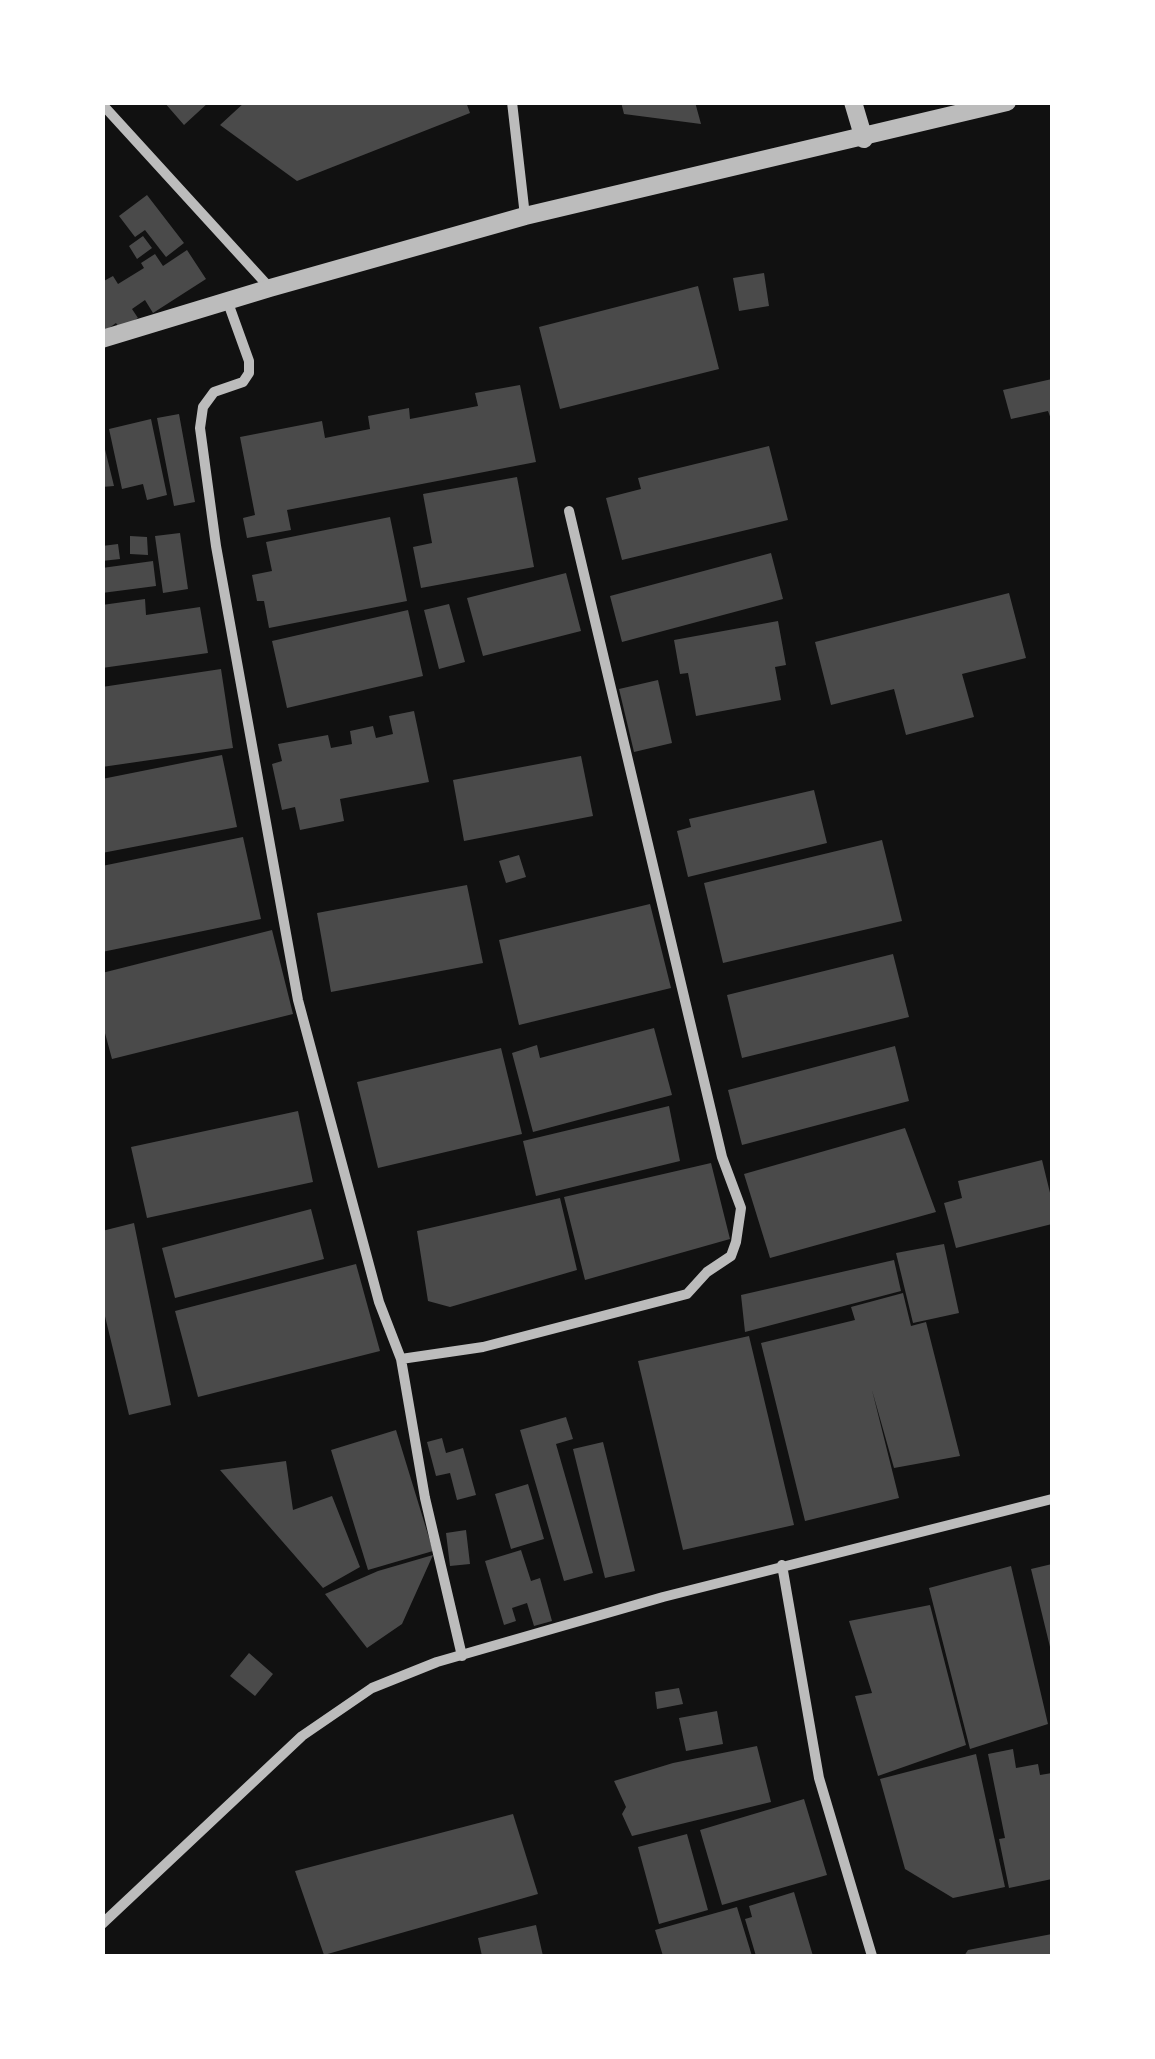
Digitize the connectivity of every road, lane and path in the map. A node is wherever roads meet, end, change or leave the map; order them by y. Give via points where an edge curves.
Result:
1 (512, 102) edge
2 (853, 102) edge
3 (1008, 102) edge
4 (102, 104) edge
5 (864, 139) junction
6 (525, 216) junction
7 (270, 288) junction
8 (227, 300) junction
9 (102, 339) edge
10 (569, 511) dead end
11 (400, 1358) junction
12 (1052, 1499) edge
13 (782, 1566) junction
14 (462, 1656) junction
15 (102, 1924) edge
16 (872, 1956) edge

1 - 6 street
2 - 5 street
3 - 5 street
4 - 7 street
5 - 6 street
6 - 7 street
7 - 8 street
8 - 9 street
8 - 11 street via 248,373 243,382 214,392 203,407 216,546 298,1000
10 - 11 street via 722,1156 740,1208 736,1242 731,1256 687,1294 482,1346
11 - 14 street
12 - 13 street
13 - 14 street
13 - 16 street via 819,1778
14 - 15 street via 372,1688 302,1736

